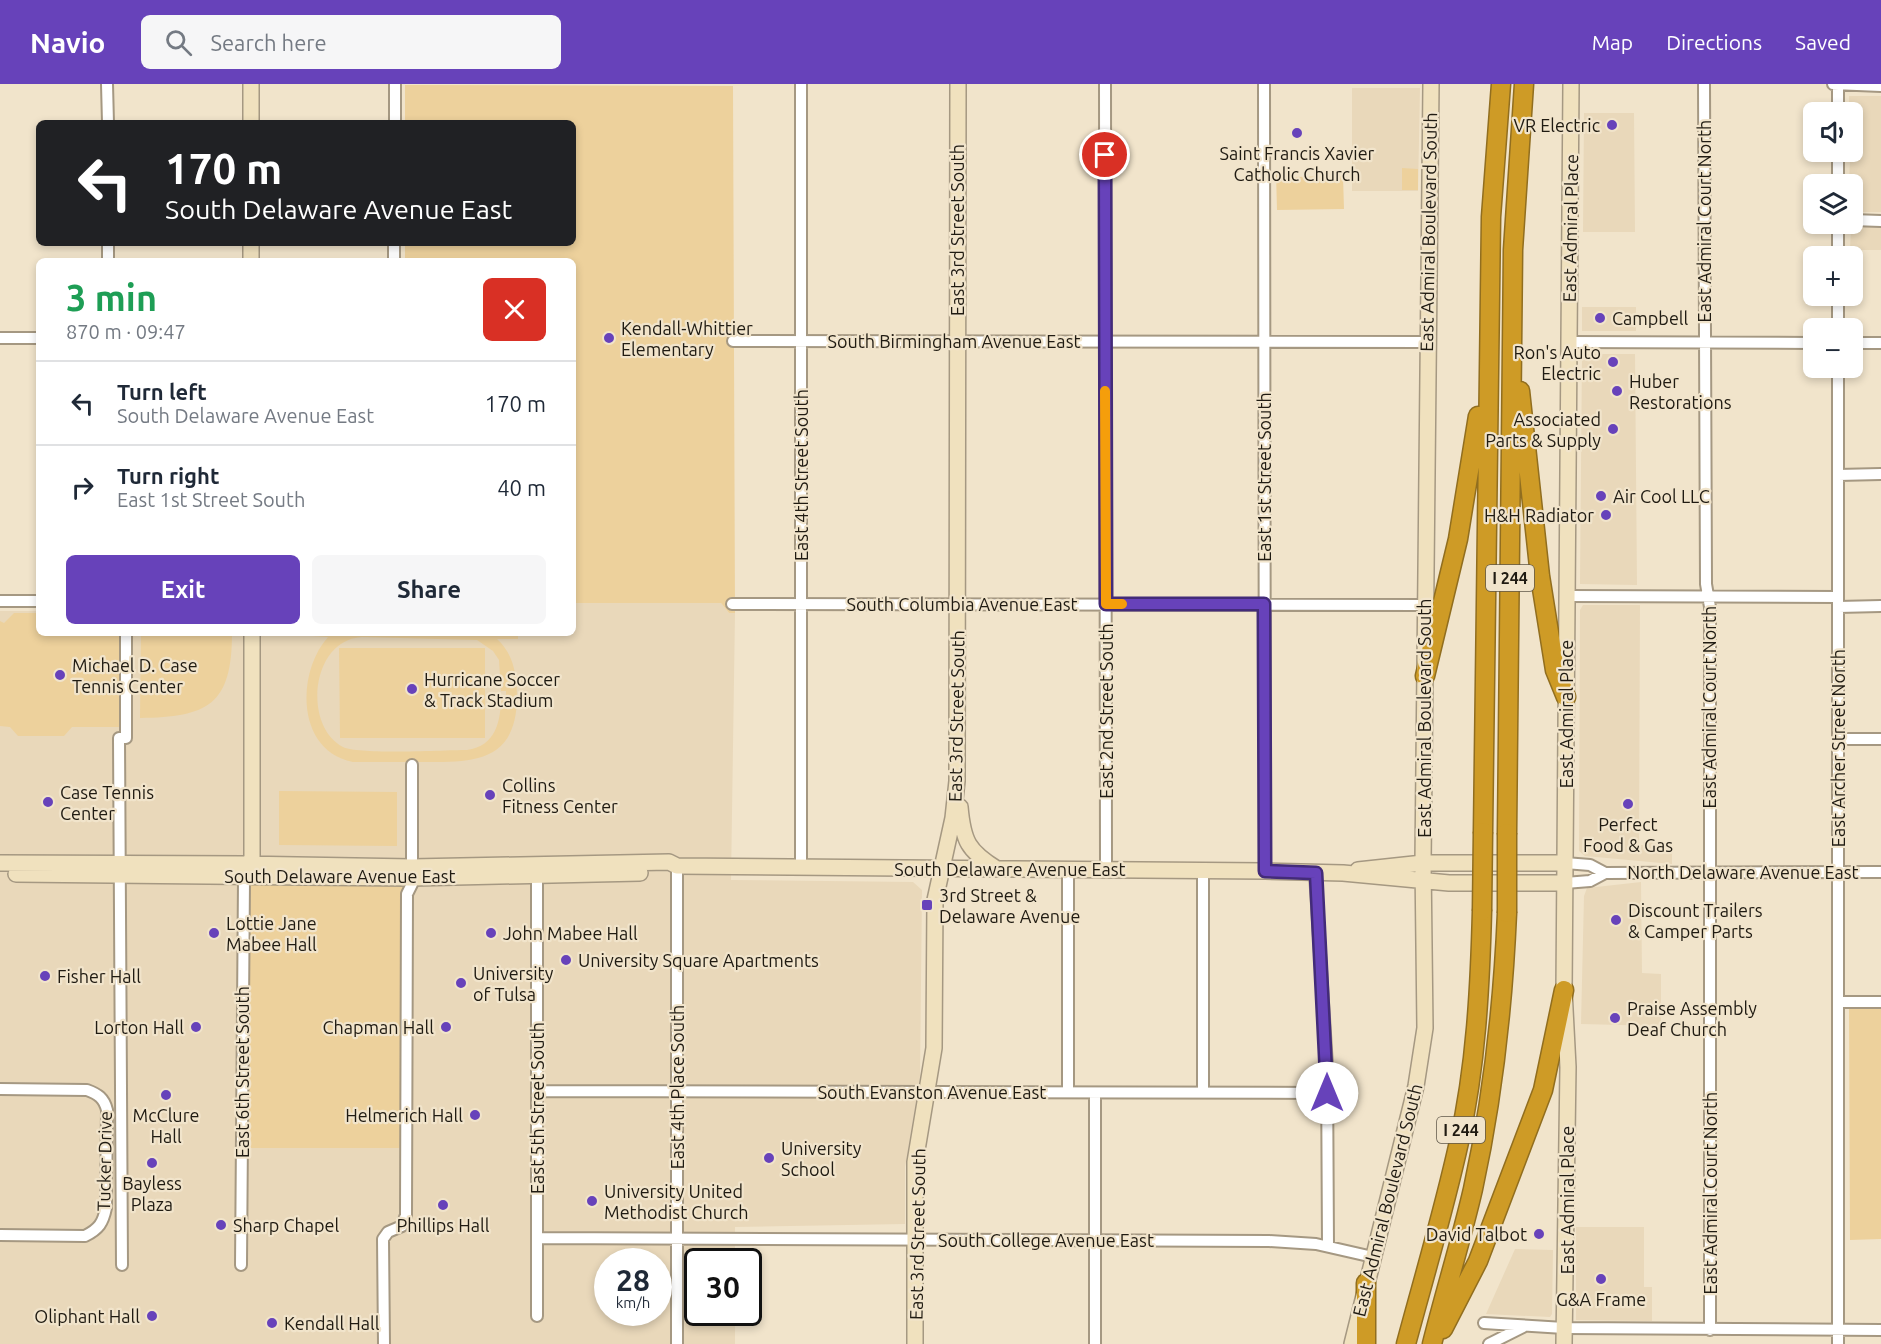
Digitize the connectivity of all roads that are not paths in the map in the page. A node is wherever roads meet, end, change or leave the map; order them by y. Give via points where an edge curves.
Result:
1 (108, 84) edge
2 (251, 84) edge
3 (395, 84) edge
4 (801, 84) edge
5 (958, 84) edge
6 (1105, 84) edge
7 (1264, 84) edge
8 (1431, 84) edge
9 (1501, 84) edge
10 (1524, 84) edge
11 (1571, 84) edge
12 (1704, 84) edge
13 (1835, 84) edge
14 (1881, 86) edge
15 (1837, 102) edge
16 (108, 120) edge
17 (251, 120) edge
18 (394, 120) edge
19 (1863, 220) edge
20 (1881, 221) edge
21 (1511, 322) junction
22 (0, 338) edge
23 (36, 338) edge
24 (733, 341) dead end
25 (801, 341) junction
26 (957, 341) junction
27 (1105, 341) junction
28 (1264, 342) junction
29 (1427, 342) junction
30 (1569, 342) junction
31 (1705, 343) junction
32 (1803, 343) edge
33 (1863, 343) edge
34 (1881, 343) edge
35 (1488, 367) junction
36 (1838, 378) edge
37 (1881, 474) edge
38 (1838, 475) junction
39 (1568, 596) junction
40 (1708, 596) junction
41 (0, 601) edge
42 (36, 601) edge
43 (1838, 602) junction
44 (732, 604) dead end
45 (801, 604) junction
46 (957, 604) junction
47 (1106, 604) junction
48 (1264, 604) junction
49 (1425, 605) junction
50 (1881, 606) edge
51 (126, 636) edge
52 (252, 636) edge
53 (1425, 676) junction
54 (1566, 697) junction
55 (1838, 739) junction
56 (1881, 739) edge
57 (411, 765) dead end
58 (957, 781) junction
59 (0, 863) edge
60 (1422, 863) junction
61 (1565, 863) junction
62 (677, 866) junction
63 (801, 867) junction
64 (119, 869) junction
65 (941, 869) junction
66 (997, 869) junction
67 (537, 870) junction
68 (1068, 870) junction
69 (1106, 870) junction
70 (1203, 870) junction
71 (1265, 871) junction
72 (1709, 872) junction
73 (1838, 872) junction
74 (1881, 872) edge
75 (250, 873) junction
76 (412, 873) junction
77 (1316, 873) junction
78 (1343, 873) junction
79 (1605, 873) junction
80 (0, 874) edge
81 (1423, 882) junction
82 (1565, 883) junction
83 (1564, 990) junction
84 (1838, 1002) junction
85 (1881, 1002) edge
86 (0, 1089) edge
87 (537, 1091) junction
88 (677, 1091) junction
89 (928, 1092) junction
90 (1068, 1092) junction
91 (1203, 1092) junction
92 (1095, 1093) junction
93 (1327, 1093) junction
94 (0, 1235) edge
95 (538, 1238) junction
96 (677, 1239) junction
97 (914, 1240) junction
98 (1095, 1240) junction
99 (1328, 1246) junction
100 (1373, 1257) junction
101 (241, 1264) dead end
102 (122, 1265) dead end
103 (1366, 1284) junction
104 (537, 1316) dead end
105 (1484, 1323) dead end
106 (1524, 1327) junction
107 (1710, 1330) junction
108 (1839, 1330) junction
109 (1881, 1330) edge
110 (1564, 1336) edge
111 (384, 1344) edge
112 (677, 1344) edge
113 (915, 1344) edge
114 (1095, 1344) edge
115 (1352, 1344) edge
116 (1366, 1344) edge
117 (1406, 1344) edge
118 (1433, 1344) edge
119 (1489, 1344) edge
120 (1838, 1344) edge

1 - 16 street
2 - 17 street
3 - 18 street
4 - 25 street, East 4th Street South
5 - 26 street, East 3rd Street South
6 - 27 street, East 2nd Street South
7 - 28 street, East 1st Street South
8 - 29 street, East Admiral Boulevard South
9 - 35 highway, I 244 via 1491,217
10 - 21 highway, I 244 via 1515,193
11 - 30 street, East Admiral Place
12 - 31 street, East Admiral Court North
13 - 14 street
13 - 15 street
19 - 20 street
21 - 54 highway via 1532,478 1540,576 1555,670
21 - 118 highway, I 244, bridge via 1507,913 1498,1054 1472,1191
22 - 23 street
24 - 25 street, South Birmingham Avenue East
25 - 26 street, South Birmingham Avenue East
25 - 45 street, East 4th Street South
26 - 27 street, South Birmingham Avenue East
26 - 46 street, East 3rd Street South
27 - 28 street, South Birmingham Avenue East
27 - 47 street, East 2nd Street South
28 - 29 street, South Birmingham Avenue East
28 - 48 street, East 1st Street South
29 - 49 street, East Admiral Boulevard South
30 - 31 street
30 - 39 street, East Admiral Place
31 - 32 street
31 - 40 street, East Admiral Court North
33 - 34 street
35 - 53 highway via 1458,539
35 - 117 highway, I 244, bridge via 1478,1010 1460,1141
36 - 38 street, East Archer Street North
37 - 38 street
38 - 43 street, East Archer Street North
39 - 40 street
39 - 54 street, East Admiral Place
40 - 43 street
40 - 72 street, East Admiral Court North
41 - 42 street
43 - 50 street
43 - 55 street, East Archer Street North
44 - 45 street, South Columbia Avenue East
45 - 46 street, South Columbia Avenue East
45 - 63 street, East 4th Street South
46 - 47 street, South Columbia Avenue East
46 - 58 street, East 3rd Street South
47 - 48 street, South Columbia Avenue East
47 - 69 street, East 2nd Street South
48 - 49 street, South Columbia Avenue East
48 - 71 street, East 1st Street South
49 - 53 street, East Admiral Boulevard South
51 - 64 street via 126,738 119,738
52 - 75 street, East 6th Street South
53 - 60 street, East Admiral Boulevard South
54 - 61 street, East Admiral Place
55 - 56 street
55 - 73 street, East Archer Street North
57 - 76 street
58 - 65 street, East 3rd Street South
58 - 66 street via 962,832 978,857
59 - 64 street, South Delaware Avenue East
60 - 61 street, North Delaware Avenue East
60 - 78 street, South Delaware Avenue East
60 - 81 street, East Admiral Boulevard South
61 - 79 street, North Delaware Avenue East via 1590,866
61 - 82 street, East Admiral Place
62 - 63 street, South Delaware Avenue East
62 - 67 street, South Delaware Avenue East via 669,862
62 - 88 street, East 4th Place South
63 - 65 street, South Delaware Avenue East
64 - 75 street, South Delaware Avenue East
64 - 80 street, South Delaware Avenue East
64 - 102 street
65 - 66 street, South Delaware Avenue East
65 - 89 street, East 3rd Street South via 934,911 934,1048
66 - 68 street, South Delaware Avenue East
67 - 76 street, South Delaware Avenue East
67 - 87 street, East 5th Street South
68 - 69 street, South Delaware Avenue East
68 - 90 street
69 - 70 street, South Delaware Avenue East
70 - 71 street, South Delaware Avenue East
70 - 91 street
71 - 77 street, South Delaware Avenue East
72 - 73 street, North Delaware Avenue East
72 - 79 street, North Delaware Avenue East
72 - 107 street, East Admiral Court North
73 - 74 street, North Delaware Avenue East
73 - 84 street, East Archer Street North
75 - 76 street, South Delaware Avenue East
75 - 101 street, East 6th Street South
76 - 111 street via 407,894 406,1215 402,1226 383,1239
77 - 78 street, South Delaware Avenue East
77 - 93 street
78 - 81 street, South Delaware Avenue East
79 - 82 street, North Delaware Avenue East via 1590,881
81 - 82 street, North Delaware Avenue East
81 - 100 street, East Admiral Boulevard South via 1427,1000 1423,1048
82 - 83 street, East Admiral Place
83 - 110 street, East Admiral Place via 1568,1068
83 - 118 highway via 1546,1080 1527,1136 1478,1261
84 - 85 street
84 - 108 street, East Archer Street North
86 - 94 street, Tucker Drive via 87,1090 98,1094 104,1101 107,1130 106,1208 103,1222 95,1231 85,1236
87 - 88 street, South Evanston Avenue East
87 - 95 street, East 5th Street South
88 - 89 street, South Evanston Avenue East
88 - 96 street, East 4th Place South
89 - 90 street, South Evanston Avenue East
89 - 97 street, East 3rd Street South via 915,1162
90 - 92 street, South Evanston Avenue East
91 - 92 street, South Evanston Avenue East
91 - 93 street, South Evanston Avenue East
92 - 98 street
93 - 99 street
95 - 96 street, South College Avenue East
95 - 104 street, East 5th Street South
96 - 97 street, South College Avenue East
96 - 112 street, East 4th Place South
97 - 98 street, South College Avenue East
97 - 113 street, East 3rd Street South
98 - 99 street, South College Avenue East via 1269,1241
98 - 114 street
99 - 100 street, South College Avenue East
100 - 103 street, East Admiral Boulevard South
103 - 115 street, East Admiral Boulevard South
103 - 116 highway
105 - 106 street
106 - 110 street
106 - 119 street
107 - 108 street
107 - 110 street
108 - 109 street
108 - 120 street, East Archer Street North

